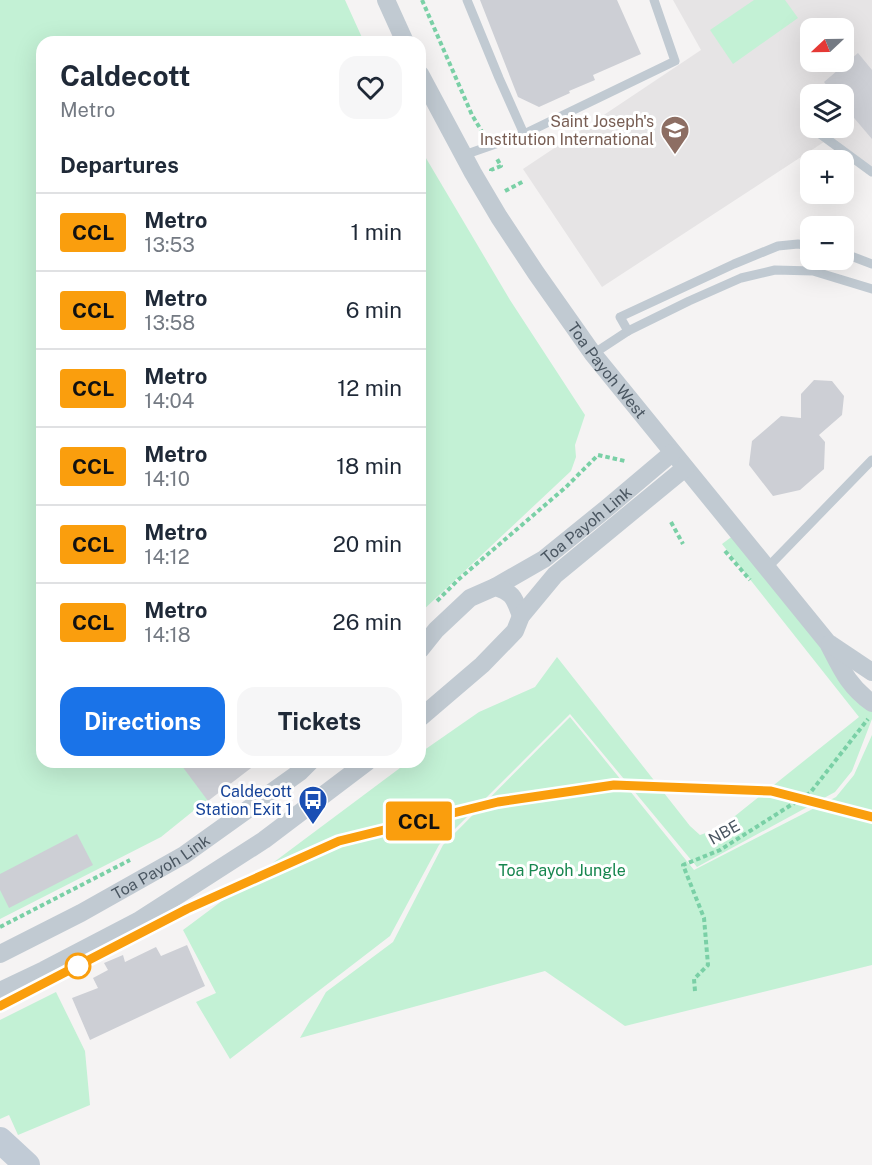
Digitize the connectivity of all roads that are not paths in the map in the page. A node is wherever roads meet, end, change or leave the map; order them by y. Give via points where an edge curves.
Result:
1 (386, 0) edge
2 (467, 0) edge
3 (654, 0) edge
4 (402, 36) edge
5 (426, 85) edge
6 (524, 134) junction
7 (826, 138) edge
8 (464, 156) junction
9 (872, 172) edge
10 (800, 244) edge
11 (854, 257) edge
12 (872, 264) edge
13 (872, 289) edge
14 (628, 331) junction
15 (592, 354) junction
16 (672, 453) junction
17 (872, 460) edge
18 (685, 468) junction
19 (767, 568) junction
20 (495, 587) junction
21 (521, 616) junction
22 (426, 642) edge
23 (828, 643) junction
24 (872, 672) edge
25 (870, 711) edge
26 (426, 713) edge
27 (304, 768) edge
28 (359, 768) edge
29 (0, 954) edge
30 (0, 991) edge
31 (0, 1140) edge
32 (27, 1165) edge

1 - 4 street
2 - 6 lane
3 - 6 lane via 675,61
5 - 8 street, Toa Payoh West
6 - 8 lane
7 - 9 lane
8 - 15 street, Toa Payoh West via 499,217
10 - 14 lane via 778,246 620,317
11 - 12 lane
13 - 14 lane via 813,271 775,270 741,278
14 - 15 lane
15 - 16 street, Toa Payoh West
16 - 18 street, Toa Payoh West
16 - 20 street, Toa Payoh Link via 544,559
17 - 19 lane
18 - 19 street, Toa Payoh West
18 - 21 street, Toa Payoh Link via 555,575
19 - 23 street, Toa Payoh West
20 - 21 street via 513,597
20 - 22 street, Toa Payoh Link via 470,598
21 - 26 street, Toa Payoh Link via 515,632
23 - 24 street, Toa Payoh West
23 - 25 street, Toa Payoh West
27 - 29 street, Toa Payoh Link via 184,855
28 - 30 street, Toa Payoh Link via 264,840 158,909
31 - 32 main road

